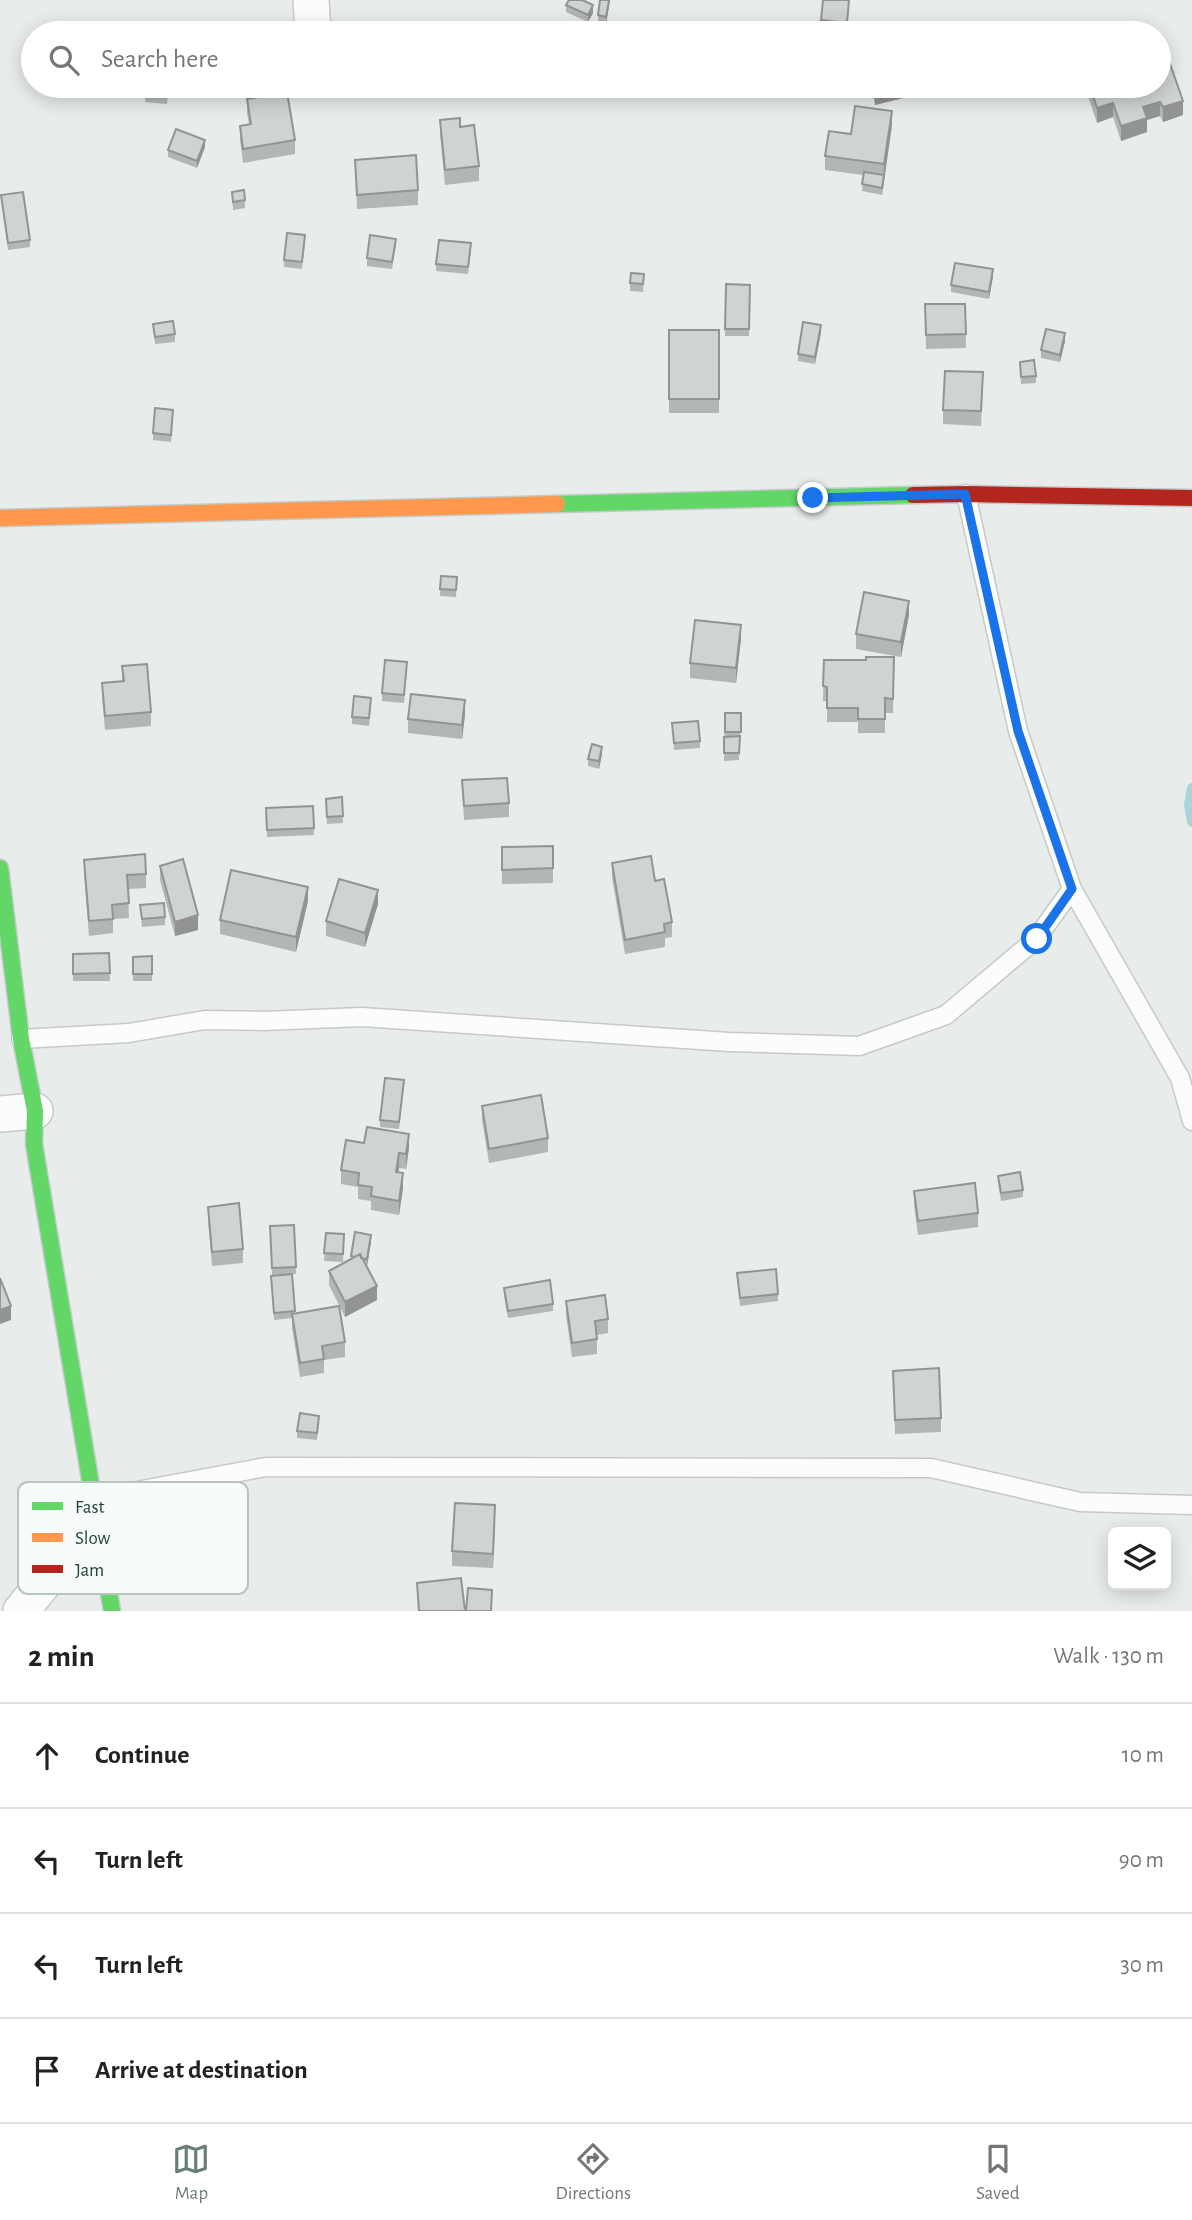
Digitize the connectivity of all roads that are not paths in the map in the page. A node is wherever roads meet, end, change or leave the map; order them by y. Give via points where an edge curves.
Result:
1 (311, 0) edge
2 (312, 21) edge
3 (965, 494) junction
4 (1192, 498) edge
5 (0, 518) edge
6 (0, 868) edge
7 (1072, 889) junction
8 (21, 1039) junction
9 (35, 1111) junction
10 (0, 1114) edge
11 (1192, 1121) edge
12 (90, 1482) edge
13 (185, 1482) edge
14 (1192, 1505) edge
15 (34, 1594) edge
16 (21, 1611) edge

1 - 2 street
3 - 4 street
3 - 5 street
3 - 7 lane via 1018,731
6 - 8 street
7 - 8 lane via 1037,939 946,1015 859,1046 729,1042 362,1017 205,1020 129,1033
7 - 11 lane via 1180,1077
8 - 9 street
9 - 10 street
9 - 12 street via 34,1144
13 - 14 lane via 266,1467 931,1468 1080,1502
15 - 16 street

